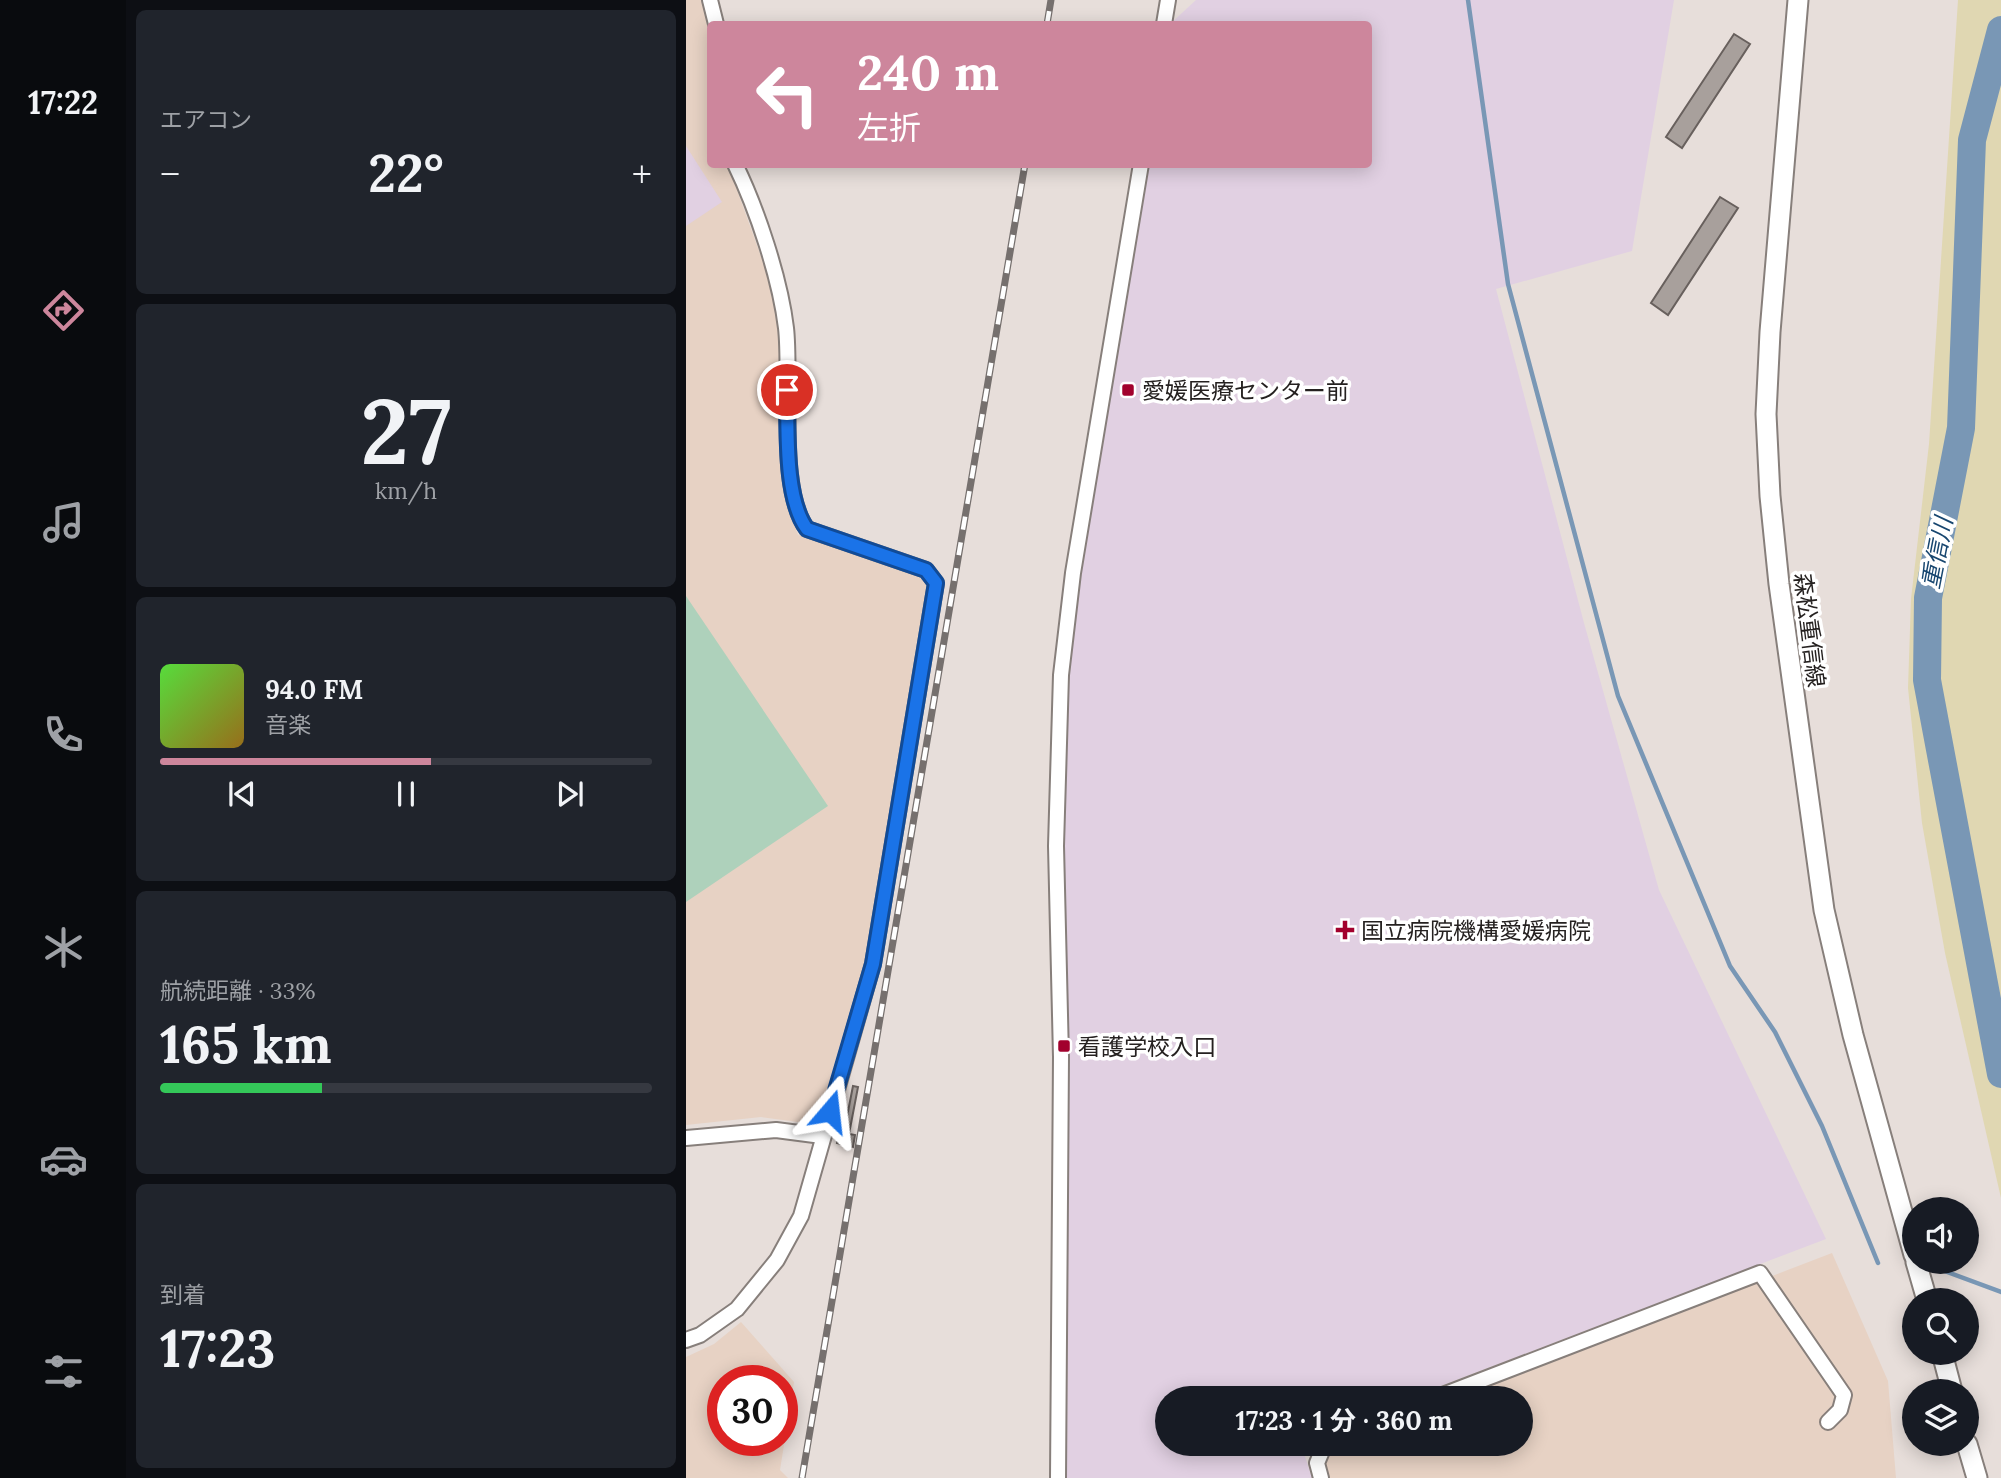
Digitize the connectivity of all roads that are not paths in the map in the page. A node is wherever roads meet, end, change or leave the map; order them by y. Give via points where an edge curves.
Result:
1 (710, 0) edge
2 (1798, 0) edge
3 (1170, 3) edge
4 (715, 21) edge
5 (1165, 21) edge
6 (736, 168) edge
7 (1140, 168) edge
8 (822, 1136) junction
9 (686, 1138) edge
10 (1902, 1212) edge
11 (686, 1340) edge
12 (1466, 1386) edge
13 (1828, 1422) dead end
14 (1320, 1456) edge
15 (1971, 1456) edge
16 (1058, 1478) edge
17 (1321, 1478) edge
18 (1977, 1478) edge

1 - 4 street
2 - 10 main road, 森松重信線 via 1770,332 1766,414 1770,496 1824,910
3 - 5 street
6 - 8 street via 774,274 786,328 789,458 800,519 807,529 926,570 936,583 873,964
7 - 16 street via 1073,573 1061,675 1056,846 1061,1057
8 - 9 street via 776,1130
8 - 11 street via 801,1216 777,1260 737,1309
12 - 13 street via 1760,1273 1844,1395 1840,1410
14 - 17 street
15 - 18 main road

